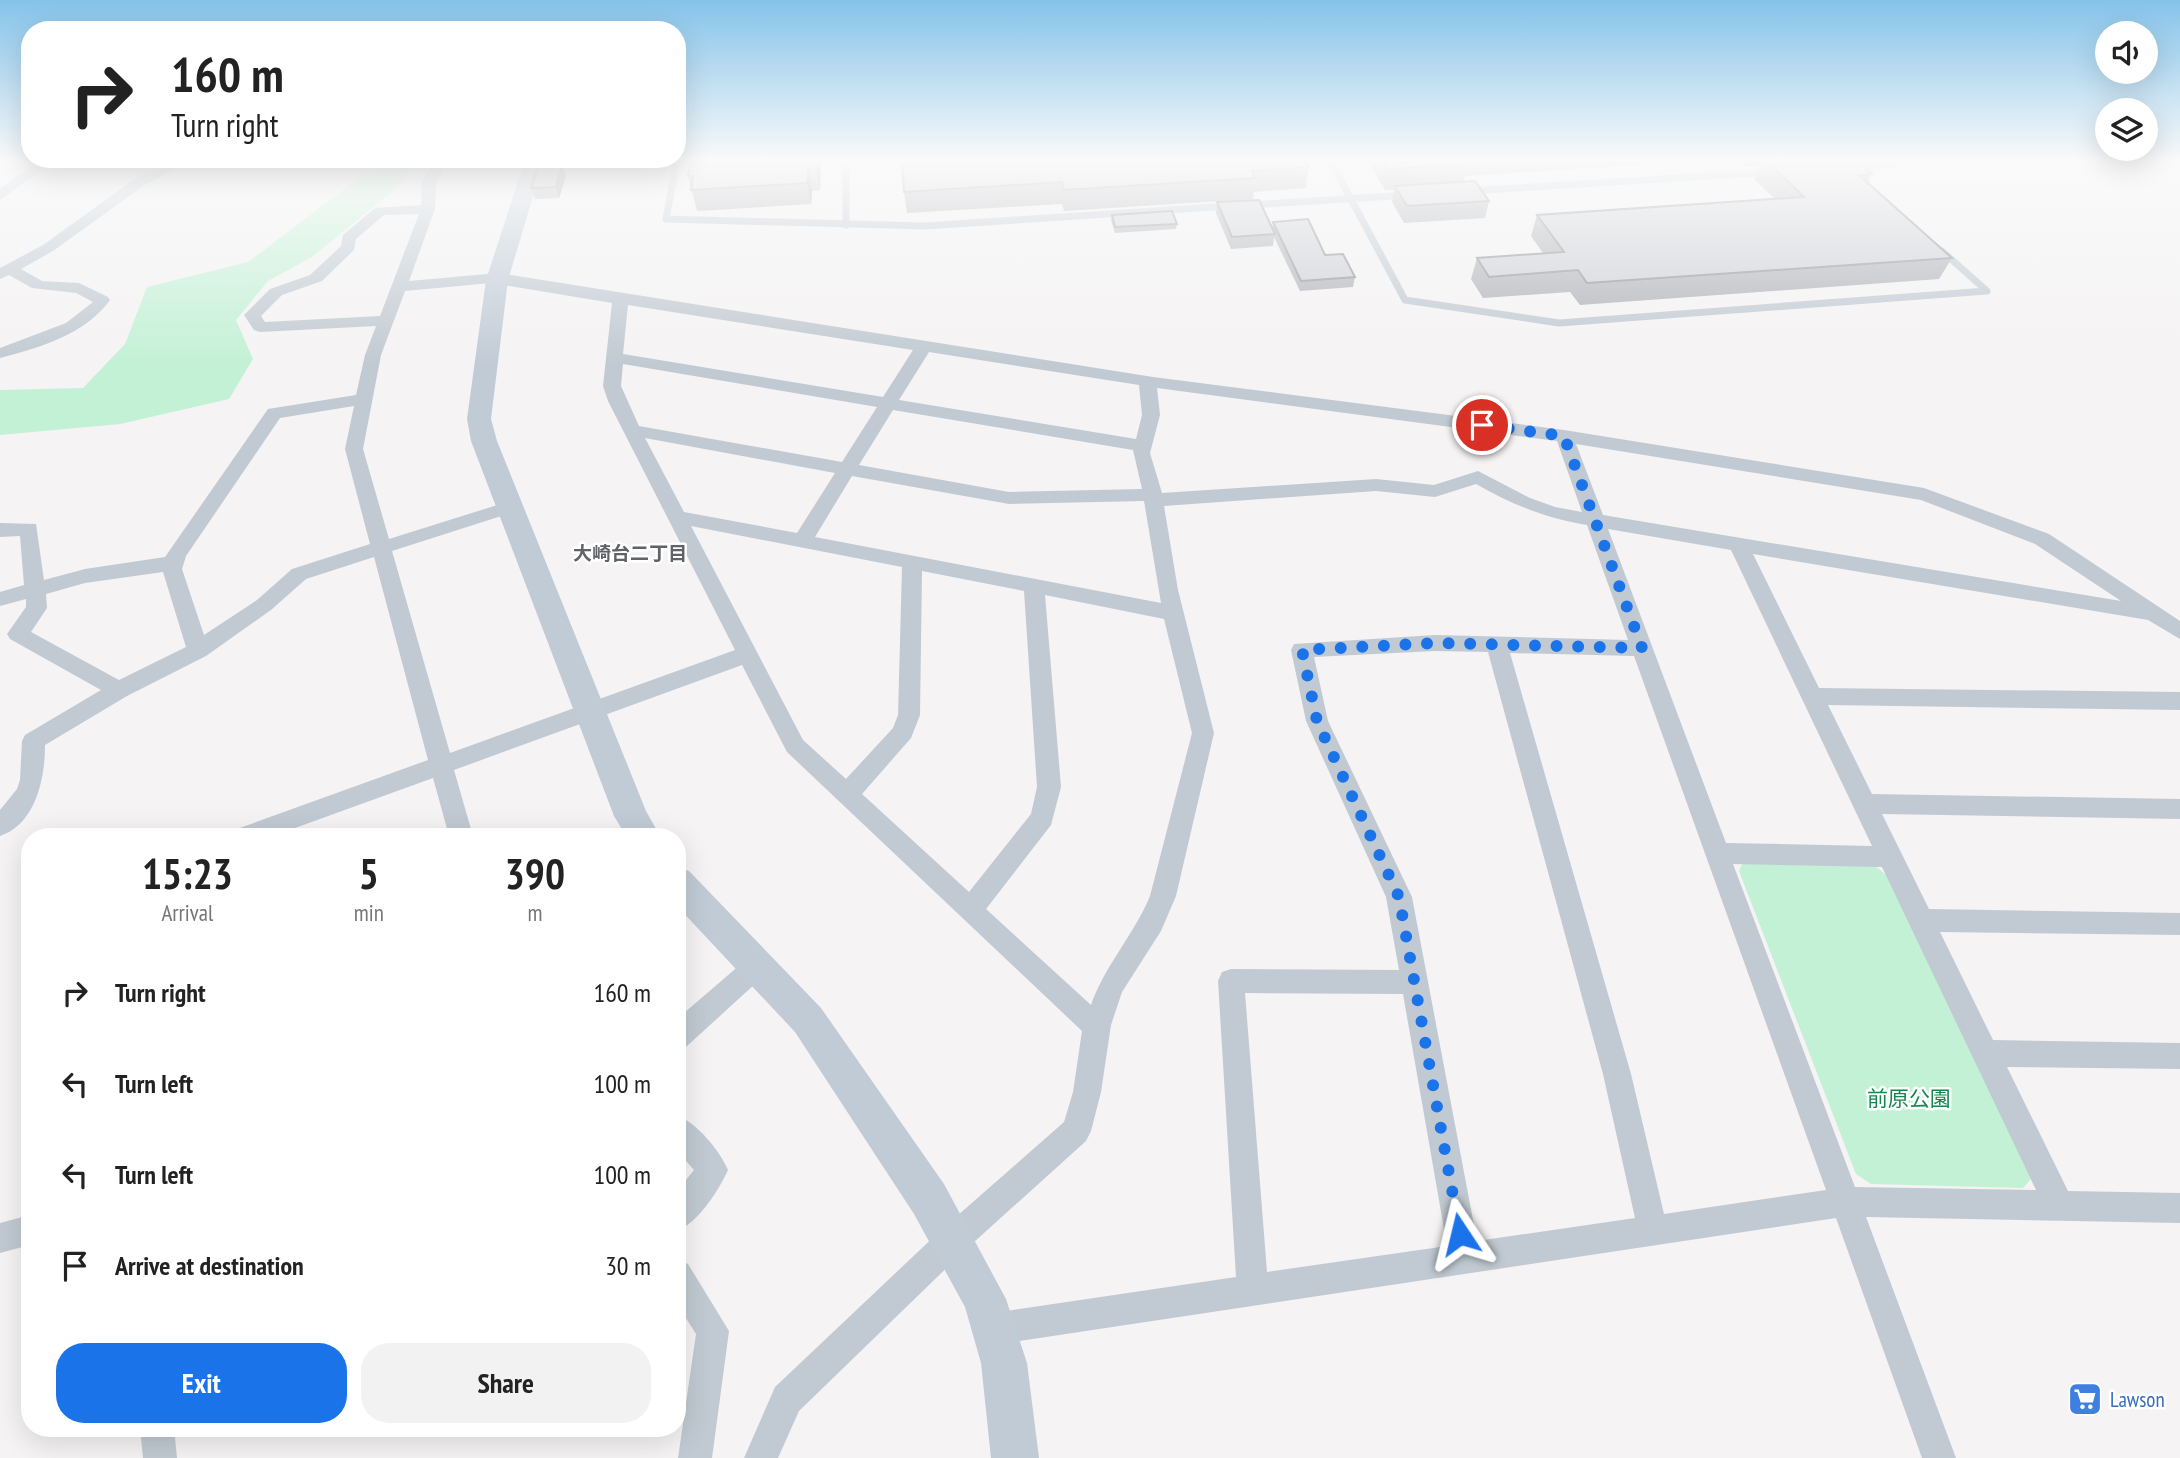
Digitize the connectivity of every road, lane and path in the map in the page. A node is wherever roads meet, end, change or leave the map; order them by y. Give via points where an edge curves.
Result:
1 (76, 228) edge
2 (360, 228) edge
3 (421, 228) edge
4 (513, 228) edge
5 (1367, 228) edge
6 (1937, 247) edge
7 (5, 272) edge
8 (497, 279) junction
9 (398, 287) junction
10 (620, 299) junction
11 (386, 320) junction
12 (924, 346) junction
13 (0, 354) edge
14 (615, 358) junction
15 (1147, 381) junction
16 (364, 399) junction
17 (887, 404) junction
18 (632, 430) junction
19 (1564, 436) junction
20 (1143, 446) junction
21 (847, 469) junction
22 (1153, 497) junction
23 (510, 507) junction
24 (677, 517) junction
25 (1595, 520) junction
26 (0, 530) edge
27 (802, 541) junction
28 (1739, 545) junction
29 (381, 548) junction
30 (912, 562) junction
31 (174, 563) junction
32 (1034, 586) junction
33 (35, 591) junction
34 (0, 599) edge
35 (1174, 613) junction
36 (2155, 615) junction
37 (2180, 631) edge
38 (1497, 644) junction
39 (1642, 648) junction
40 (198, 650) junction
41 (748, 654) junction
42 (119, 690) junction
43 (1812, 696) junction
44 (2180, 701) edge
45 (590, 711) junction
46 (441, 766) junction
47 (847, 794) junction
48 (1865, 804) junction
49 (2180, 809) edge
50 (0, 825) edge
51 (268, 828) edge
52 (459, 828) edge
53 (638, 828) edge
54 (1717, 853) junction
55 (1890, 856) junction
56 (686, 902) edge
57 (970, 910) junction
58 (1921, 920) junction
59 (2180, 924) edge
60 (757, 966) junction
61 (1414, 982) junction
62 (1097, 1025) junction
63 (686, 1029) edge
64 (1985, 1053) junction
65 (2180, 1056) edge
66 (686, 1139) edge
67 (1845, 1202) junction
68 (686, 1204) edge
69 (2059, 1205) junction
70 (2180, 1208) edge
71 (1653, 1231) junction
72 (21, 1232) edge
73 (0, 1238) edge
74 (952, 1241) junction
75 (1465, 1259) junction
76 (686, 1289) edge
77 (1253, 1290) junction
78 (993, 1329) junction
79 (158, 1437) edge
80 (160, 1458) edge
81 (695, 1458) edge
82 (761, 1458) edge
83 (1015, 1458) edge
84 (1939, 1458) edge

1 - 7 street
2 - 11 street via 348,238 349,247 330,269 276,292 252,315 260,327 285,328
3 - 9 street
4 - 8 street
5 - 6 lane via 1405,300 1559,323 1987,291
7 - 13 street via 38,285 79,288 102,300 89,316
8 - 9 street
8 - 10 street
8 - 23 street via 479,419
9 - 11 street
10 - 12 street
10 - 14 street
11 - 16 street
12 - 15 street
12 - 17 street
14 - 17 street
14 - 18 street via 612,386
15 - 19 street
15 - 20 street via 1151,415
16 - 29 street via 354,449
16 - 31 street via 274,412
17 - 20 street
17 - 21 street
18 - 21 street
18 - 24 street
19 - 25 street
19 - 36 street via 1924,494 2042,540
20 - 22 street
21 - 22 street via 1009,498
21 - 27 street
22 - 25 street via 1376,485 1435,491 1478,477 1552,513
22 - 35 street
23 - 29 street
23 - 45 street
24 - 27 street
24 - 41 street
25 - 28 street
25 - 39 street
26 - 33 street via 29,529
27 - 30 street
28 - 36 street
28 - 43 street
29 - 40 street via 299,574 264,605
29 - 46 street
30 - 32 street
30 - 47 street via 909,715 903,732
31 - 33 street via 85,576
31 - 40 street via 172,569
32 - 35 street
32 - 57 street via 1049,787 1042,818
33 - 34 street
33 - 42 street via 37,608 18,634
35 - 62 street via 1202,733 1163,896 1152,923 1111,986
36 - 37 street
38 - 39 street
38 - 61 street via 1302,650 1317,721 1399,897
38 - 71 street via 1617,1074
39 - 54 street
40 - 42 street
41 - 45 street
41 - 47 street via 796,746
42 - 50 street via 33,741 33,781 24,800
43 - 44 street
43 - 48 street
45 - 46 street
45 - 53 street
46 - 51 street
46 - 52 street
47 - 57 street
48 - 49 street
48 - 55 street
54 - 55 street
54 - 67 street
55 - 58 street
56 - 60 street
57 - 62 street
58 - 59 street
58 - 64 street
60 - 63 street
60 - 74 street via 808,1020 929,1199
61 - 75 street
61 - 77 street via 1231,981
62 - 74 street via 1076,1131
64 - 65 street
64 - 69 street
66 - 68 street via 713,1170
67 - 69 street
67 - 71 street
67 - 84 street
69 - 70 street
71 - 75 street
72 - 73 street
74 - 78 street via 984,1299
74 - 82 street via 787,1399
75 - 77 street
76 - 81 street via 713,1331
77 - 78 street
78 - 83 street via 1004,1363
79 - 80 street

